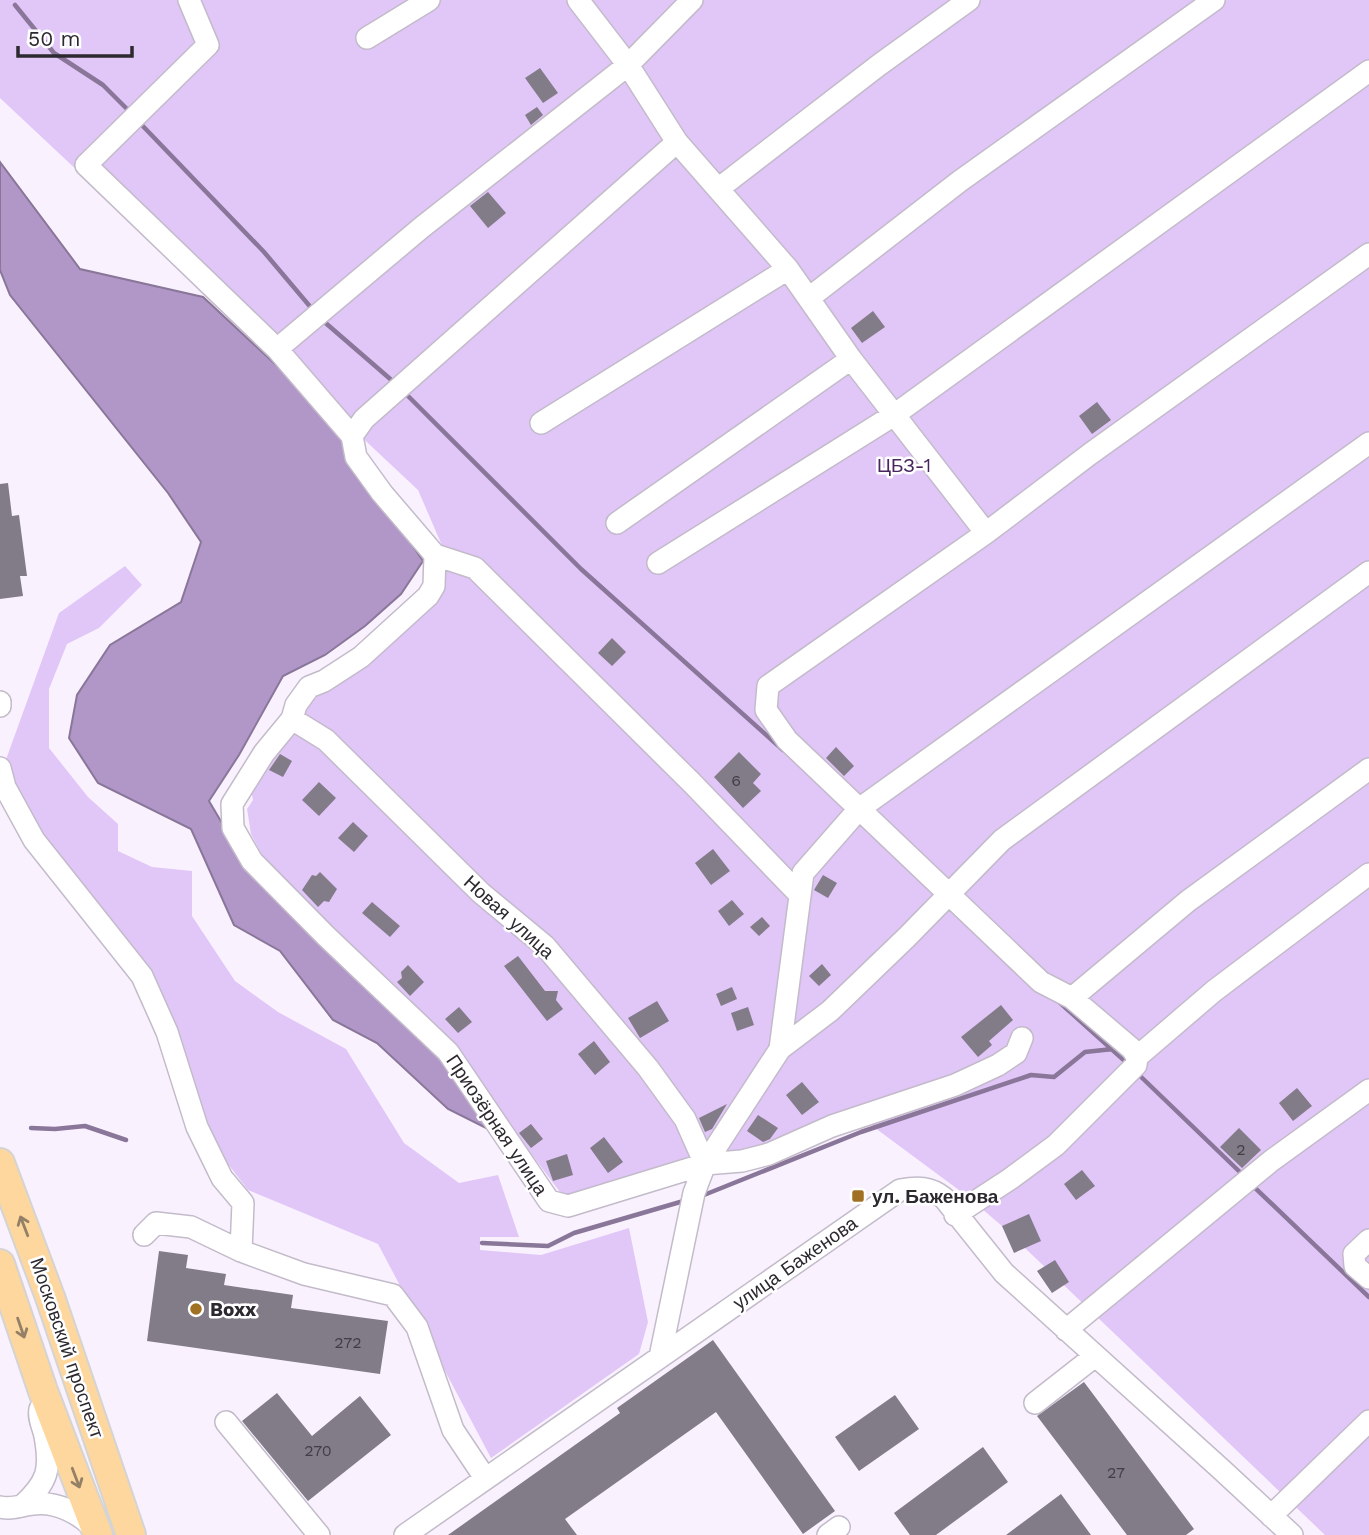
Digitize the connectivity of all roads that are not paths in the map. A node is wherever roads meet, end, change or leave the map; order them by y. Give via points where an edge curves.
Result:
1 (189, 0) edge
2 (429, 0) edge
3 (579, 0) edge
4 (692, 0) edge
5 (969, 0) edge
6 (1214, 0) edge
7 (366, 38) dead end
8 (628, 65) junction
9 (1369, 71) edge
10 (677, 142) junction
11 (718, 189) junction
12 (1369, 254) edge
13 (788, 269) junction
14 (809, 298) junction
15 (277, 349) junction
16 (850, 359) junction
17 (894, 415) junction
18 (541, 423) dead end
19 (352, 436) junction
20 (1369, 443) edge
21 (617, 523) dead end
22 (986, 533) junction
23 (435, 555) junction
24 (658, 563) dead end
25 (1369, 572) edge
26 (292, 719) junction
27 (0, 768) edge
28 (1369, 769) edge
29 (859, 809) junction
30 (1369, 874) edge
31 (949, 893) junction
32 (799, 894) junction
33 (1072, 998) junction
34 (1022, 1038) dead end
35 (780, 1049) junction
36 (1138, 1057) junction
37 (1369, 1090) edge
38 (0, 1163) edge
39 (705, 1164) junction
40 (956, 1215) junction
41 (144, 1235) dead end
42 (1369, 1240) edge
43 (241, 1251) junction
44 (0, 1264) edge
45 (1369, 1278) edge
46 (1066, 1330) junction
47 (1095, 1356) junction
48 (660, 1357) junction
49 (43, 1391) junction
50 (1035, 1403) dead end
51 (1369, 1421) edge
52 (226, 1422) dead end
53 (485, 1478) junction
54 (23, 1505) junction
55 (0, 1507) edge
56 (1276, 1527) edge
57 (98, 1534) edge
58 (407, 1534) edge
59 (131, 1535) edge
60 (319, 1535) edge

1 - 15 street via 208,45 86,165
2 - 7 street
3 - 8 street
4 - 8 street
5 - 11 street
6 - 14 street via 960,181
8 - 10 street
8 - 15 street
9 - 17 street
10 - 11 street
10 - 19 street via 364,419
11 - 13 street
12 - 22 street
13 - 14 street
13 - 18 street
14 - 16 street
15 - 19 street
16 - 17 street
16 - 21 street
17 - 22 street
17 - 24 street
19 - 23 street via 356,457
20 - 29 street
22 - 29 street via 768,687 766,710 787,740
23 - 26 street via 434,586 428,596 369,651 309,687
23 - 32 street via 475,568
25 - 31 street via 1002,840
26 - 39 street, Новая улица via 326,740 481,893 545,946 648,1068 685,1119
26 - 39 street, Приозёрная улица via 232,804 233,828 252,861 448,1052 549,1201 568,1206
27 - 43 street via 5,788 34,840 142,976 167,1032 197,1127 222,1178 243,1203
28 - 33 street via 1188,901
29 - 31 street
29 - 32 street via 803,873
30 - 36 street via 1214,991
31 - 33 street via 1041,982
31 - 35 street via 830,1011
32 - 35 street
33 - 36 street
34 - 39 street, Приозёрная улица via 1016,1053 955,1085 832,1126 769,1154
35 - 39 street
36 - 40 street via 1136,1065 1056,1145
37 - 46 street via 1272,1161
59 -> 38 main road, Московский проспект
39 - 48 street via 694,1192
40 - 46 street, улица Баженова via 1004,1273
40 - 48 street, улица Баженова via 933,1190 901,1190
41 - 43 street via 156,1223 191,1227
42 - 45 street via 1354,1254 1355,1266
43 - 53 street via 304,1273 393,1295 417,1326 453,1430
44 -> 49 main road, Московский проспект
46 - 47 street, улица Баженова
47 - 50 street
47 - 56 street, улица Баженова
48 - 53 street, улица Баженова
49 - 54 street via 39,1417 49,1464 41,1487
49 -> 57 main road, Московский проспект
51 - 56 street
52 - 60 street
53 - 58 street, улица Баженова
54 - 55 street
54 - 57 street via 67,1510 82,1517

